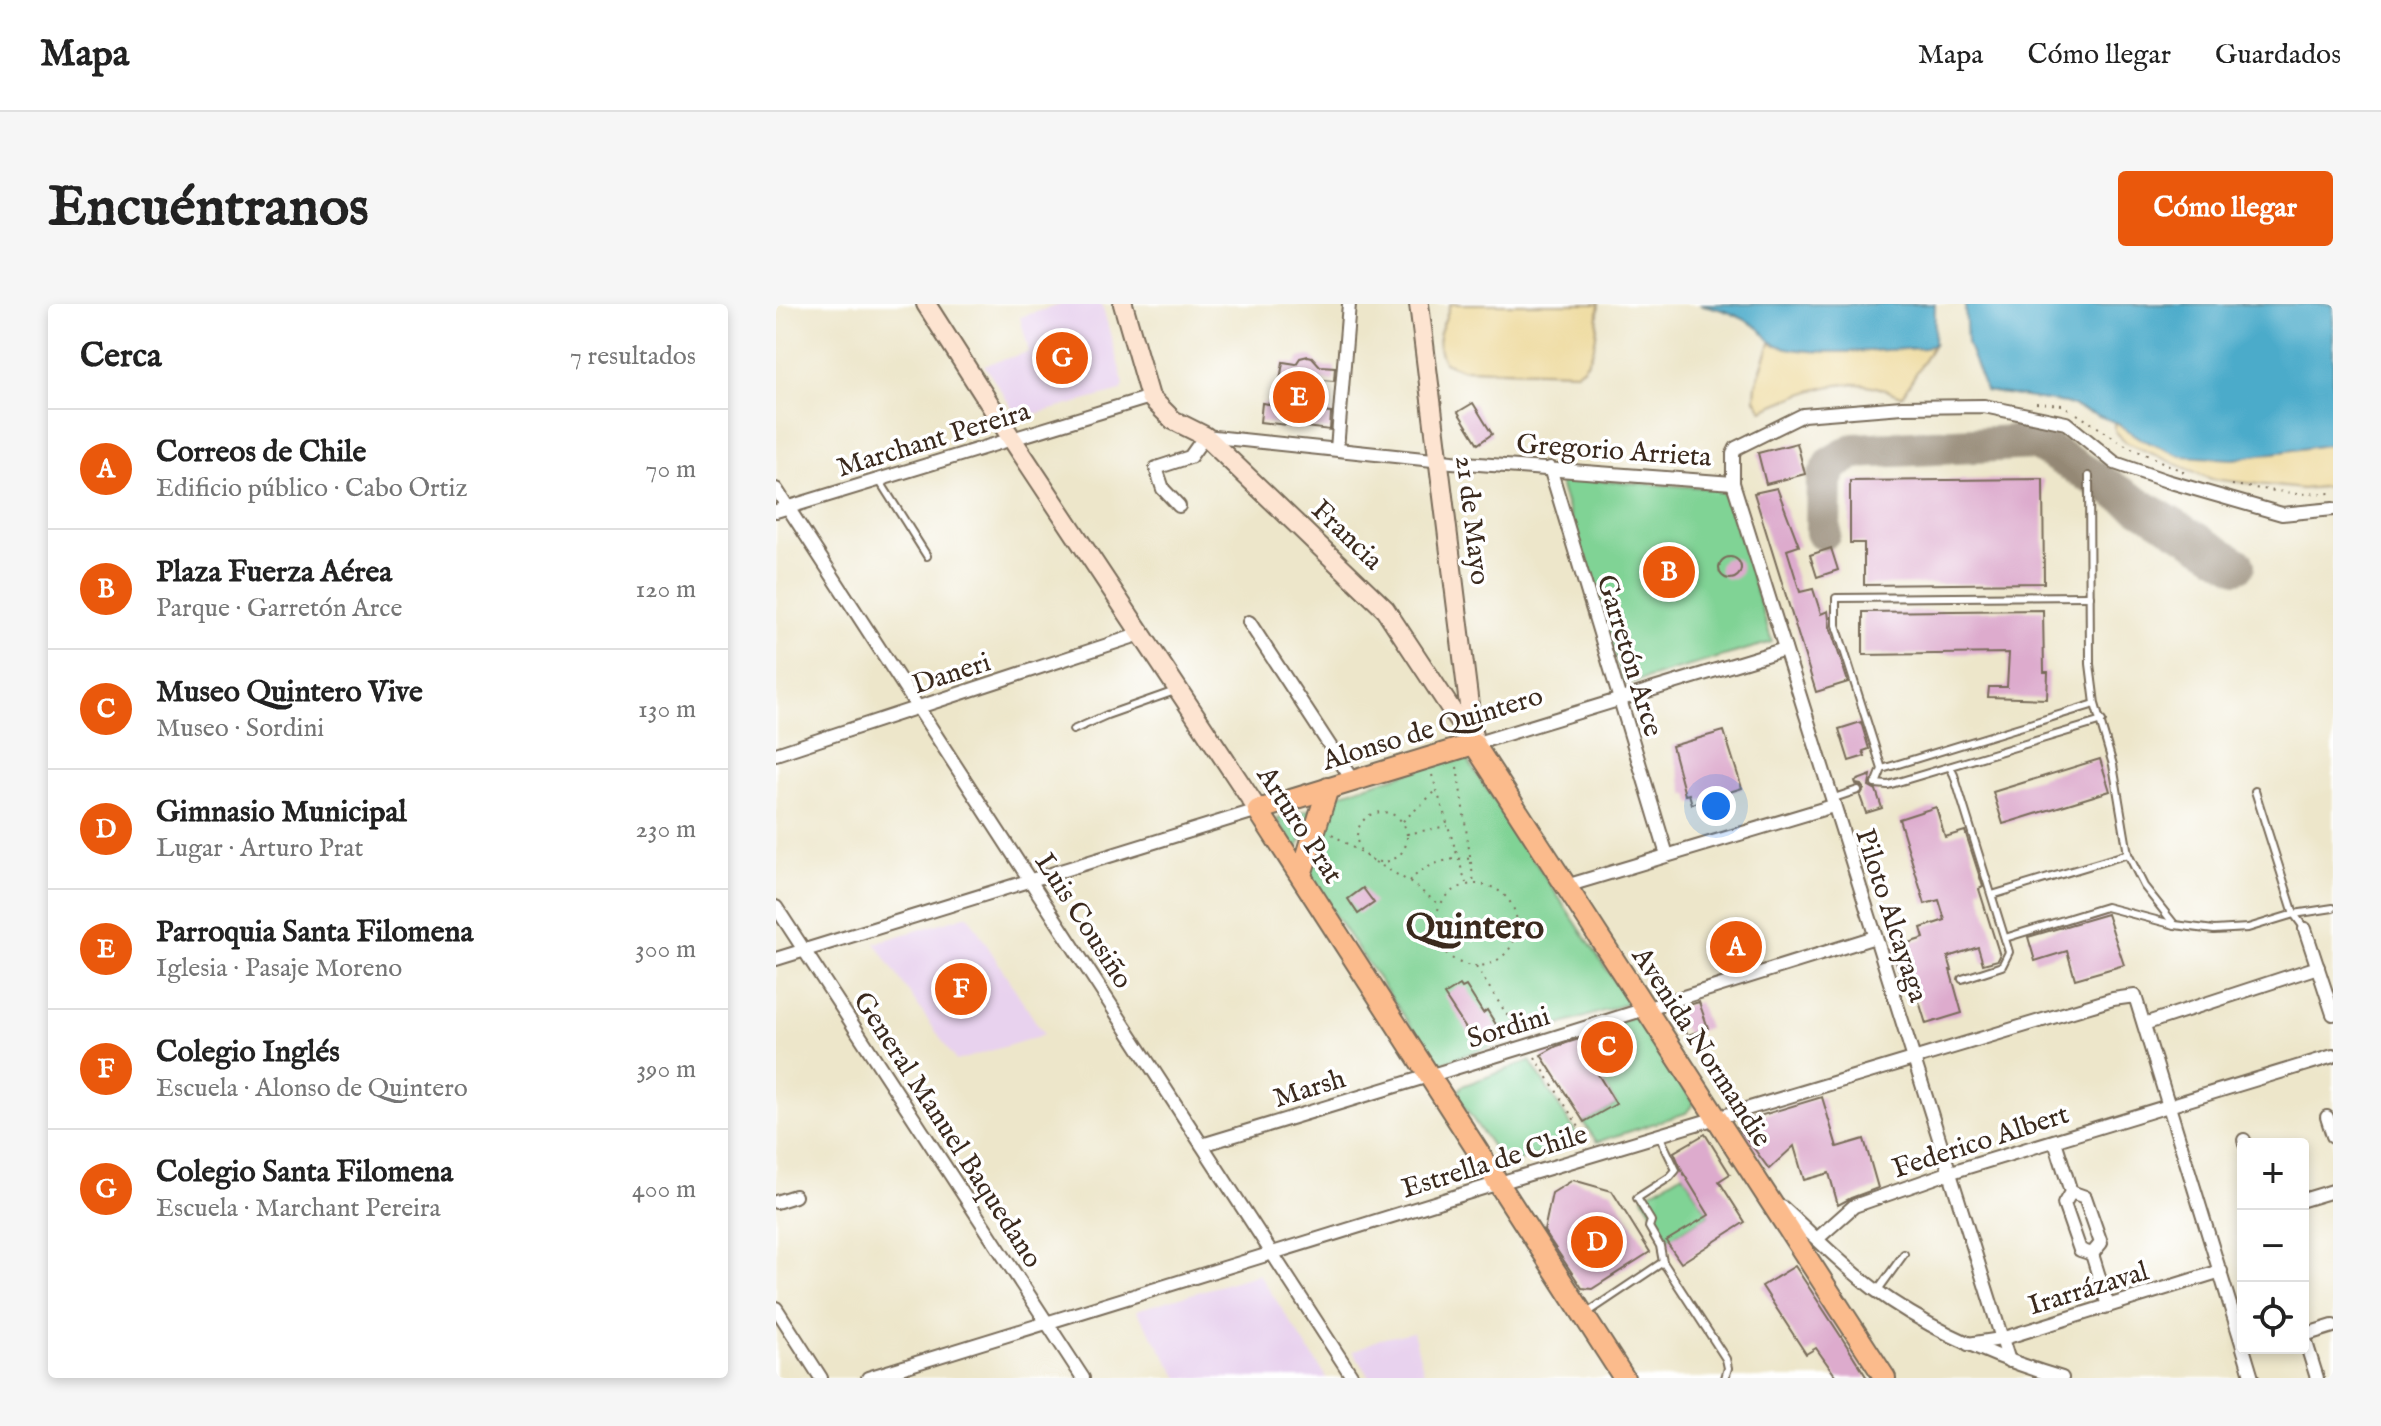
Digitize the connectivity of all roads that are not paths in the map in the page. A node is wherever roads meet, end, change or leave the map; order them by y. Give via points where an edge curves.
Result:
1 (926, 304) edge
2 (1123, 304) edge
3 (1349, 304) edge
4 (1419, 304) edge
5 (1150, 397) junction
6 (1205, 436) junction
7 (1012, 439) junction
8 (1337, 449) junction
9 (1438, 459) junction
10 (1550, 468) junction
11 (2089, 476) dead end
12 (879, 480) junction
13 (1733, 483) junction
14 (776, 489) edge
15 (1179, 506) dead end
16 (2333, 509) edge
17 (782, 510) edge
18 (927, 556) dead end
19 (2090, 596) junction
20 (1249, 622) dead end
21 (1141, 634) junction
22 (1785, 649) junction
23 (1178, 689) junction
24 (1619, 699) junction
25 (2095, 704) junction
26 (919, 708) junction
27 (2102, 721) junction
28 (1073, 730) dead end
29 (1464, 747) junction
30 (776, 754) edge
31 (1950, 767) junction
32 (1882, 769) junction
33 (1353, 781) junction
34 (1328, 788) junction
35 (1858, 790) dead end
36 (2255, 791) dead end
37 (1832, 803) junction
38 (1258, 810) junction
39 (2128, 854) junction
40 (1667, 855) junction
41 (1301, 875) junction
42 (1031, 880) junction
43 (1566, 886) junction
44 (1992, 895) junction
45 (776, 907) edge
46 (2333, 908) edge
47 (2294, 914) junction
48 (2175, 925) junction
49 (2305, 929) joint
50 (1875, 937) junction
51 (2005, 938) junction
52 (804, 950) junction
53 (776, 959) edge
54 (2318, 967) junction
55 (1962, 979) dead end
56 (1646, 1009) junction
57 (2333, 1014) edge
58 (2144, 1024) junction
59 (2333, 1056) edge
60 (1913, 1058) junction
61 (1429, 1075) junction
62 (2169, 1106) junction
63 (2327, 1117) dead end
64 (1717, 1118) junction
65 (1659, 1135) junction
66 (2333, 1136) edge
67 (2055, 1141) junction
68 (1202, 1145) junction
69 (1948, 1173) junction
70 (1499, 1183) junction
71 (1763, 1190) junction
72 (2333, 1191) edge
73 (2071, 1192) junction
74 (795, 1196) dead end
75 (2309, 1198) edge
76 (776, 1202) edge
77 (1817, 1239) junction
78 (1272, 1253) junction
79 (1904, 1254) dead end
80 (2092, 1254) junction
81 (1663, 1262) junction
82 (2221, 1271) junction
83 (1878, 1291) junction
84 (2108, 1306) junction
85 (776, 1308) edge
86 (1584, 1315) junction
87 (1047, 1323) junction
88 (2333, 1326) edge
89 (2237, 1327) edge
90 (2309, 1332) edge
91 (2001, 1339) junction
92 (1968, 1344) junction
93 (2309, 1353) edge
94 (2245, 1354) edge
95 (2009, 1361) junction
96 (821, 1378) edge
97 (868, 1378) edge
98 (1083, 1378) edge
99 (1353, 1378) edge
100 (1624, 1378) edge
101 (1725, 1378) edge
102 (1885, 1378) edge
103 (2062, 1378) edge
104 (2252, 1378) edge
105 (2317, 1378) edge

1 - 7 street, Arturo Prat
2 - 5 street
3 - 8 street
4 - 9 street, 21 de Mayo
5 - 6 street, Francia via 1173,420
5 - 7 street, Marchant Pereira
6 - 8 street, Gregorio Arrieta
6 - 15 street via 1190,457 1156,468 1163,489
6 - 29 street, Francia via 1385,609
7 - 12 street, Marchant Pereira
7 - 21 street, Arturo Prat
8 - 9 street, Gregorio Arrieta
9 - 10 street, Gregorio Arrieta
9 - 29 street, 21 de Mayo
10 - 13 street, Gregorio Arrieta
10 - 24 street, Garretón Arce
11 - 19 lane
12 - 17 street, Marchant Pereira
12 - 18 lane
13 - 16 street via 1736,448 1803,415 1984,406 2066,423 2115,463 2167,481 2282,514
13 - 22 street, Piloto Alcayaga
14 - 17 street, Luis Cousiño
17 - 26 street, Luis Cousiño
19 - 25 lane
19 - 32 lane via 1836,598 1836,625
20 - 33 street
21 - 23 street, Arturo Prat
21 - 26 street, Daneri
22 - 24 street, Alonso de Quintero
22 - 37 street, Piloto Alcayaga
23 - 28 lane
23 - 38 street, Arturo Prat
24 - 29 street, Alonso de Quintero
24 - 40 street, Garretón Arce
25 - 27 lane
25 - 32 lane
26 - 30 street, Daneri
26 - 42 street, Luis Cousiño
27 - 31 lane
27 - 39 lane
29 - 33 main road, Alonso de Quintero
29 - 43 main road, Avenida Normandie
31 - 32 lane via 1875,784
31 - 44 lane
33 - 34 main road, Alonso de Quintero
34 - 38 main road, Alonso de Quintero
34 - 41 main road
35 - 37 lane
36 - 47 lane
37 - 40 street
37 - 50 street, Piloto Alcayaga
38 - 41 main road, Arturo Prat
38 - 42 street, Alonso de Quintero
39 - 44 lane
39 - 48 lane via 2144,886
40 - 43 street
41 - 61 main road, Arturo Prat
42 - 52 street, Alonso de Quintero
42 - 68 street, Luis Cousiño
43 - 56 main road, Avenida Normandie
44 - 51 lane
45 - 52 street, General Manuel Baquedano
46 - 47 lane
47 - 48 lane via 2248,928
47 - 49 lane
48 - 51 lane via 2106,907
49 - 54 street
50 - 56 street, Sordini
50 - 60 street, Piloto Alcayaga
51 - 55 lane via 2009,952 2002,966
52 - 53 street, Alonso de Quintero
52 - 87 street, General Manuel Baquedano
54 - 57 street
54 - 58 street
56 - 61 street, Sordini
56 - 64 main road, Avenida Normandie
58 - 60 street, Estrella de Chile via 2135,996 2113,999
58 - 62 street
59 - 62 street, Federico Albert
60 - 64 street, Estrella de Chile
60 - 69 street, Piloto Alcayaga
61 - 68 street, Marsh
61 - 70 main road, Arturo Prat
62 - 67 street, Federico Albert
62 - 82 street
63 - 66 street
64 - 65 street, Estrella de Chile
64 - 71 main road, Avenida Normandie
65 - 70 street, Estrella de Chile
65 - 81 lane via 1676,1170 1637,1198 1651,1221
67 - 69 street, Federico Albert
67 - 73 street
68 - 78 street, Luis Cousiño
69 - 77 street, Federico Albert via 1854,1206
69 - 91 street, Piloto Alcayaga
70 - 78 street, Estrella de Chile
70 - 86 main road, Arturo Prat
71 - 77 street
71 - 102 main road, Avenida Normandie
72 - 75 street
73 - 80 street via 2064,1204 2080,1250
73 - 80 street via 2085,1197 2101,1243
74 - 76 street
77 - 83 street
78 - 87 street, Estrella de Chile
78 - 99 street, Luis Cousiño
79 - 83 lane
80 - 84 street
81 - 86 lane
81 - 101 lane via 1726,1359
82 - 84 street, Irarrázaval
82 - 89 street
83 - 92 street
84 - 91 street, Irarrázaval
85 - 96 street
86 - 100 main road, Arturo Prat
87 - 97 street, Estrella de Chile
87 - 98 street, General Manuel Baquedano
88 - 90 street
91 - 92 street, Irarrázaval
91 - 95 street, Piloto Alcayaga
92 - 95 street
93 - 105 street
94 - 104 street
95 - 103 street

